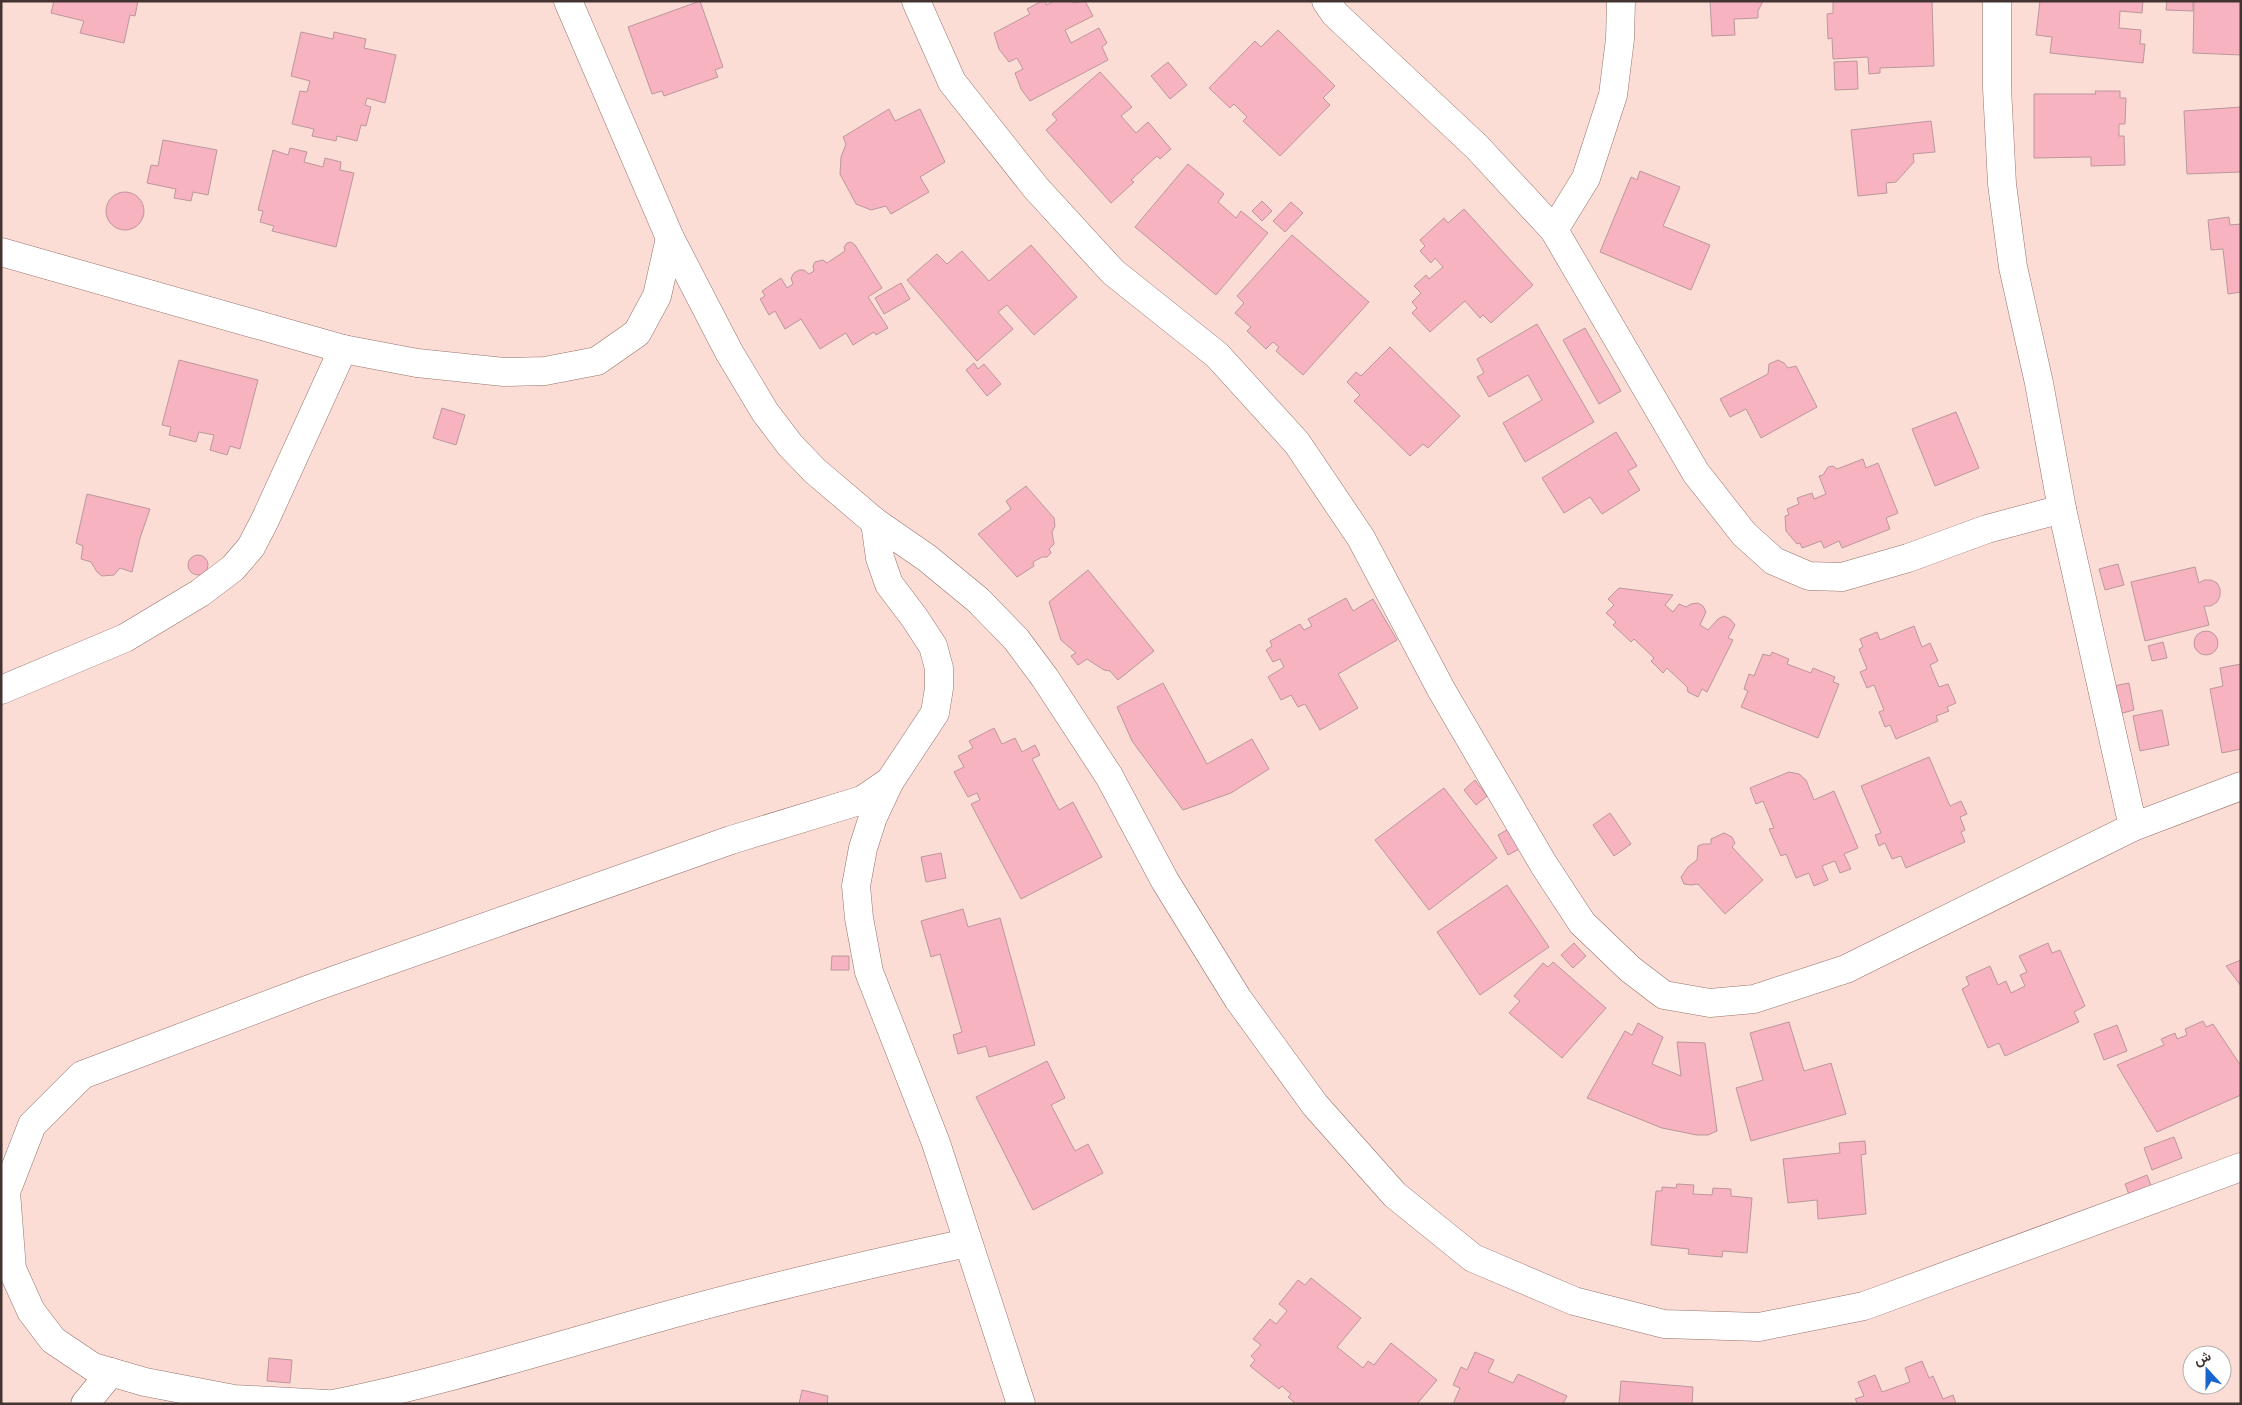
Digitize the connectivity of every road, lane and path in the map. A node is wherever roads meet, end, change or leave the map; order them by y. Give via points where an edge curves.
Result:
1 (568, 1) edge
2 (916, 1) edge
3 (1326, 1) edge
4 (1621, 1) edge
5 (1997, 1) edge
6 (1554, 230) junction
7 (670, 238) junction
8 (1, 252) edge
9 (343, 349) junction
10 (2062, 509) junction
11 (875, 522) junction
12 (1, 690) edge
13 (890, 781) junction
14 (2241, 786) edge
15 (2133, 827) junction
16 (2241, 1167) edge
17 (967, 1243) junction
18 (111, 1372) junction
19 (400, 1390) junction
20 (85, 1404) edge
21 (327, 1404) edge
22 (333, 1404) edge
23 (361, 1404) edge
24 (1021, 1404) edge

1 - 7 street
2 - 15 street via 952,82 1036,188 1113,272 1217,355 1297,443 1361,538 1442,691 1544,865 1582,923 1630,969 1664,995 1710,1003 1754,998 1846,969
3 - 6 street via 1335,14 1477,147
4 - 6 street via 1613,95 1586,178
5 - 10 street via 2002,184 2013,267
6 - 10 street via 1696,473 1744,534 1774,561 1809,576 1842,577 1908,558 1987,529
7 - 9 street via 657,296 637,333 597,361 545,371 504,372 417,363
7 - 11 street via 729,352 765,412 790,445
8 - 9 street
9 - 12 street via 265,520 251,547 232,568 200,594 125,638
10 - 15 street
11 - 13 street via 880,558 889,584 933,646 939,668 934,713
11 - 16 street via 927,558 978,600 1016,639 1109,776 1165,881 1238,999 1315,1105 1395,1195 1474,1258 1574,1301 1664,1324 1760,1327 1864,1306
13 - 17 street via 863,848 856,886 859,918 869,972 936,1143
13 - 18 street via 862,800 713,846 312,988 82,1075 32,1124 6,1192 12,1269 31,1311 53,1340 93,1367
14 - 15 street
17 - 19 street via 841,1270
17 - 24 street
18 - 20 street
18 - 21 street via 234,1399
19 - 22 street
19 - 23 street

